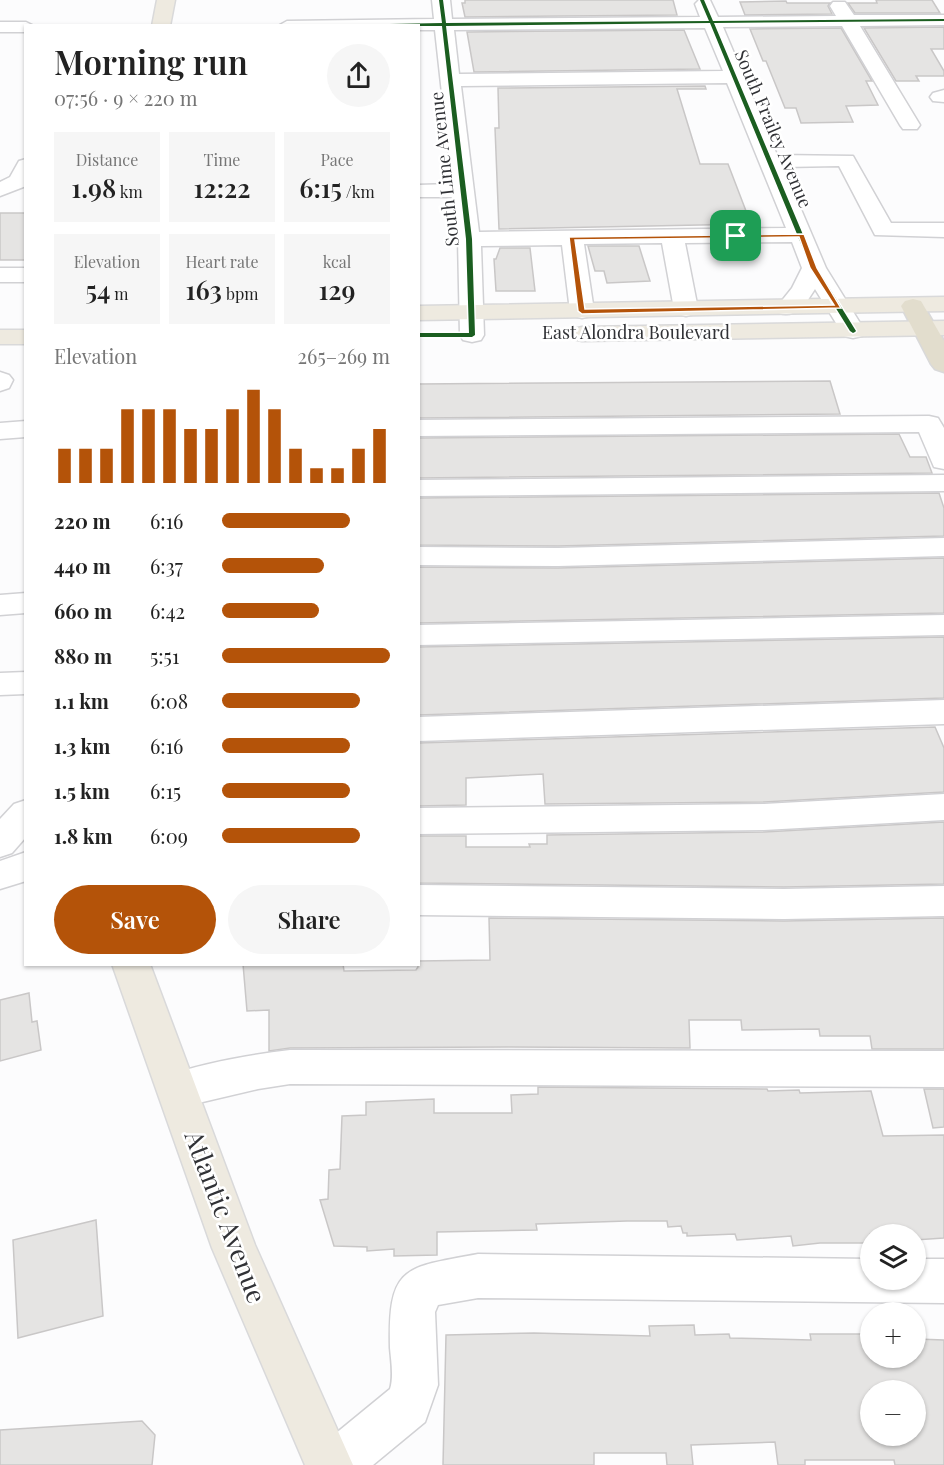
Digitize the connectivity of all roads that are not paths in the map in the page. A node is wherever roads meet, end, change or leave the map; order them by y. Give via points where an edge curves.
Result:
1 (166, 0) edge
2 (441, 0) edge
3 (702, 0) edge
4 (836, 0) edge
5 (944, 20) edge
6 (847, 21) junction
7 (712, 22) junction
8 (161, 24) edge
9 (420, 24) edge
10 (444, 24) junction
11 (0, 27) edge
12 (24, 27) edge
13 (735, 77) junction
14 (450, 80) junction
15 (910, 125) dead end
16 (770, 161) junction
17 (24, 170) edge
18 (0, 190) edge
19 (463, 190) junction
20 (420, 191) edge
21 (944, 230) edge
22 (801, 235) junction
23 (672, 237) junction
24 (572, 238) junction
25 (469, 239) junction
26 (813, 268) junction
27 (0, 275) edge
28 (24, 275) edge
29 (944, 304) edge
30 (913, 306) junction
31 (838, 307) junction
32 (788, 308) junction
33 (686, 309) junction
34 (582, 311) junction
35 (420, 313) edge
36 (24, 314) edge
37 (0, 315) edge
38 (472, 323) junction
39 (934, 329) edge
40 (853, 331) junction
41 (507, 334) dead end
42 (554, 334) dead end
43 (420, 335) edge
44 (0, 337) edge
45 (24, 337) edge
46 (944, 364) edge
47 (420, 428) edge
48 (24, 429) edge
49 (0, 431) edge
50 (944, 461) edge
51 (944, 483) edge
52 (420, 488) edge
53 (944, 547) edge
54 (420, 556) edge
55 (24, 603) edge
56 (0, 605) edge
57 (944, 625) edge
58 (420, 634) edge
59 (24, 683) edge
60 (0, 684) edge
61 (944, 712) edge
62 (420, 729) edge
63 (944, 807) edge
64 (24, 815) edge
65 (420, 821) edge
66 (0, 843) edge
67 (24, 867) edge
68 (0, 875) edge
69 (420, 900) edge
70 (944, 901) edge
71 (132, 966) edge
72 (944, 1070) edge
73 (177, 1090) junction
74 (944, 1281) edge
75 (328, 1465) edge
76 (335, 1465) edge

1 - 8 main road
2 - 10 street, South Lime Avenue
3 - 7 street, South Frailey Avenue
4 - 6 street
5 - 6 street
6 - 7 street
6 - 15 street
7 - 10 street
7 - 13 street, South Frailey Avenue
9 - 10 street
10 - 14 street, South Lime Avenue
11 - 12 street
13 - 14 street
13 - 16 street, South Frailey Avenue
14 - 19 street, South Lime Avenue
16 - 21 street via 846,160 883,230
16 - 22 street, South Frailey Avenue
17 - 18 street via 19,181
19 - 20 street
19 - 25 street, South Lime Avenue
22 - 23 street
22 - 26 street, South Frailey Avenue
23 - 24 street
23 - 33 street
24 - 25 street
24 - 34 street
25 - 38 street, South Lime Avenue
26 - 31 street, South Frailey Avenue
26 - 32 street via 803,290
27 - 28 street
29 - 30 main road, East Alondra Boulevard
30 - 31 main road, East Alondra Boulevard
30 - 39 highway
31 - 32 main road, East Alondra Boulevard
31 - 40 street, South Frailey Avenue
32 - 33 main road, East Alondra Boulevard
33 - 34 main road, East Alondra Boulevard
34 - 38 main road, East Alondra Boulevard
35 - 38 main road, East Alondra Boulevard
36 - 37 main road
38 - 41 main road, East Alondra Boulevard
38 - 43 main road, East Alondra Boulevard
39 - 40 main road, East Alondra Boulevard
39 - 46 highway
40 - 42 main road, East Alondra Boulevard
44 - 45 main road
47 - 50 street via 929,424
48 - 49 street
51 - 52 street
53 - 54 street via 558,557
55 - 56 street
57 - 58 street
59 - 60 street
61 - 62 street
63 - 65 street via 764,817
64 - 66 street
67 - 68 street
69 - 70 street via 784,904
71 - 73 main road, Atlantic Avenue
72 - 73 street via 290,1067
73 - 75 main road, Atlantic Avenue via 234,1248
74 - 76 street via 478,1276 426,1286 414,1298 416,1385 408,1405

